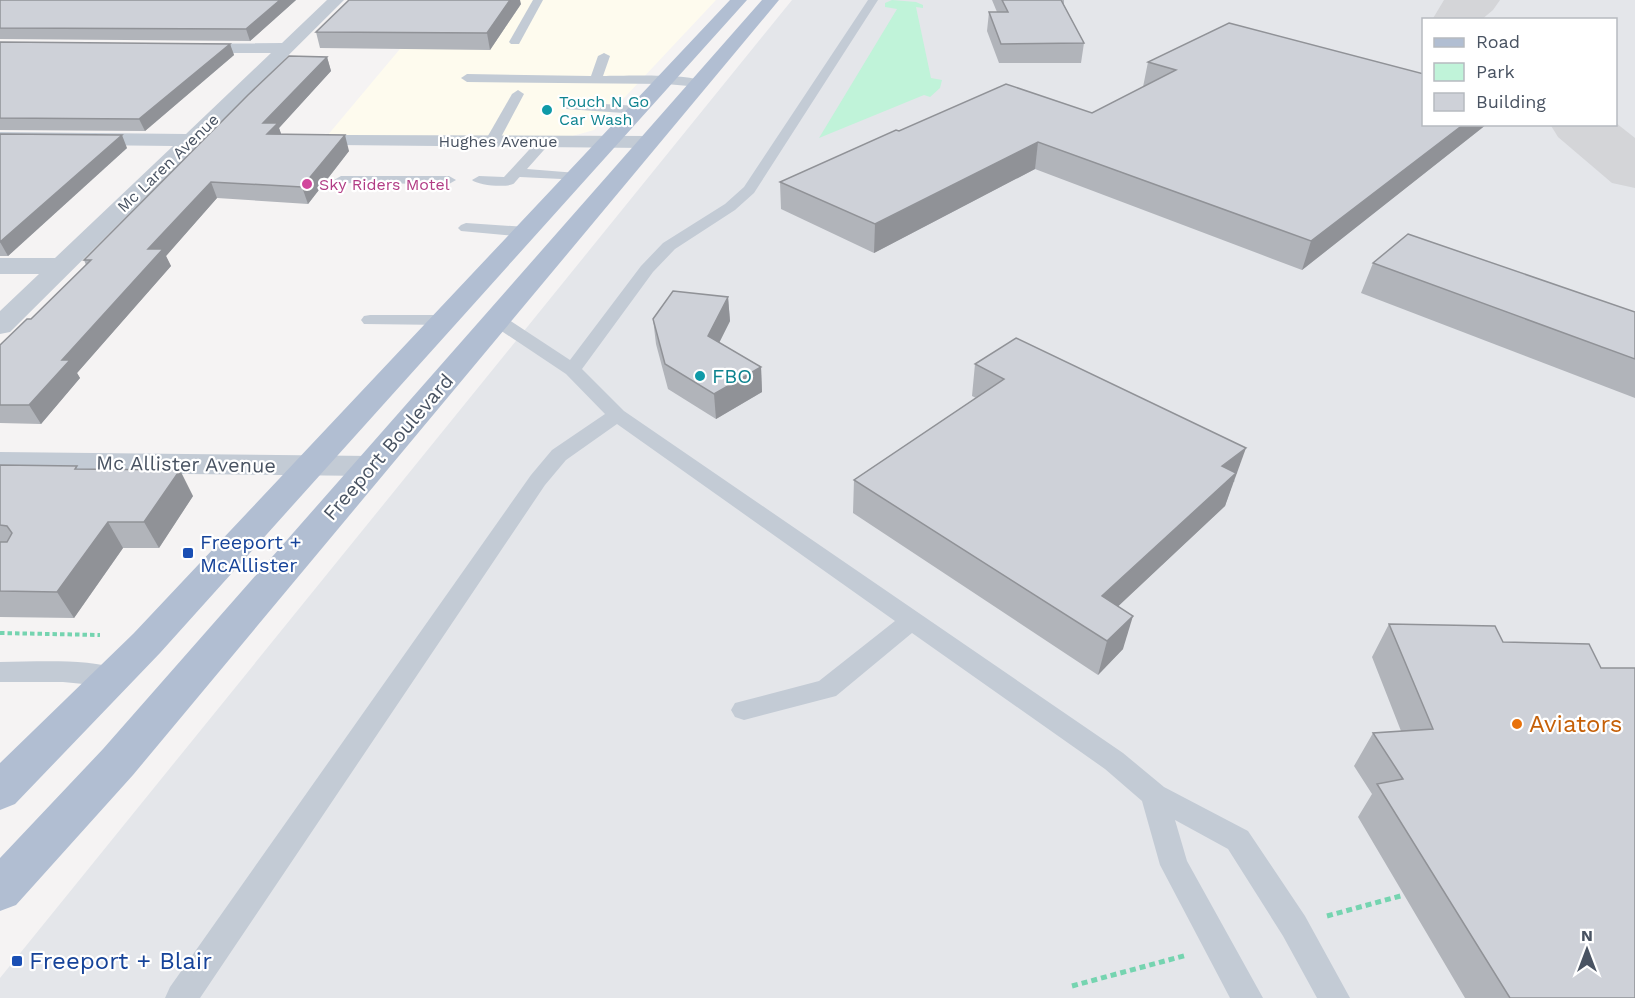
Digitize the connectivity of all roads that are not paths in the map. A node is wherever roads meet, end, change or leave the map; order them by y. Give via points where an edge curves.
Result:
1 (336, 0) edge
2 (538, 0) edge
3 (739, 0) edge
4 (771, 0) edge
5 (873, 0) edge
6 (515, 42) dead end
7 (167, 48) edge
8 (286, 48) junction
9 (604, 56) dead end
10 (467, 78) dead end
11 (596, 80) junction
12 (666, 80) junction
13 (700, 83) junction
14 (518, 94) dead end
15 (570, 106) dead end
16 (638, 110) junction
17 (0, 138) edge
18 (192, 140) junction
19 (346, 141) edge
20 (492, 141) junction
21 (544, 142) junction
22 (609, 142) junction
23 (650, 142) junction
24 (516, 172) junction
25 (577, 177) junction
26 (341, 180) dead end
27 (449, 180) dead end
28 (479, 180) dead end
29 (466, 228) dead end
30 (526, 232) junction
31 (0, 266) edge
32 (61, 267) junction
33 (370, 320) dead end
34 (446, 320) junction
35 (497, 320) junction
36 (0, 326) edge
37 (572, 370) junction
38 (617, 415) junction
39 (0, 462) edge
40 (313, 466) junction
41 (371, 466) junction
42 (911, 621) junction
43 (0, 672) edge
44 (114, 677) junction
45 (744, 710) dead end
46 (0, 791) edge
47 (1154, 795) junction
48 (0, 890) edge
49 (181, 998) edge
50 (1247, 998) edge
51 (1334, 998) edge

1 - 8 street, Mc Laren Avenue
2 - 6 lane
3 - 12 main road, Freeport Boulevard
4 - 13 main road, Freeport Boulevard
5 - 37 lane via 749,190 730,207 669,246 647,269
7 - 8 street
8 - 18 street, Mc Laren Avenue
9 - 11 lane
10 - 11 lane
11 - 12 lane
12 - 13 lane
12 - 16 main road, Freeport Boulevard
13 - 23 main road, Freeport Boulevard
14 - 20 lane
15 - 16 lane
16 - 22 main road, Freeport Boulevard
17 - 18 street
18 - 32 street, Mc Laren Avenue
19 - 20 street, Hughes Avenue
20 - 21 street, Hughes Avenue
21 - 22 street, Hughes Avenue
21 - 24 lane
22 - 23 street, Hughes Avenue
22 - 25 main road, Freeport Boulevard
23 - 35 main road, Freeport Boulevard
24 - 25 lane
24 - 28 lane via 508,181
25 - 30 main road, Freeport Boulevard
26 - 27 lane
29 - 30 lane
30 - 34 main road, Freeport Boulevard
31 - 32 street
32 - 36 street, Mc Laren Avenue
33 - 34 lane
34 - 40 main road, Freeport Boulevard
35 - 37 lane
35 - 41 main road, Freeport Boulevard
37 - 38 lane
38 - 42 lane
38 - 49 lane via 559,455 538,480
39 - 40 street, Mc Allister Avenue
40 - 41 street, Mc Allister Avenue
40 - 44 main road, Freeport Boulevard
41 - 48 main road, Freeport Boulevard via 118,762
42 - 45 lane via 827,689
42 - 47 lane via 1114,761
43 - 44 lane
44 - 46 main road, Freeport Boulevard
47 - 50 lane via 1173,865
47 - 51 lane via 1238,840 1294,926

